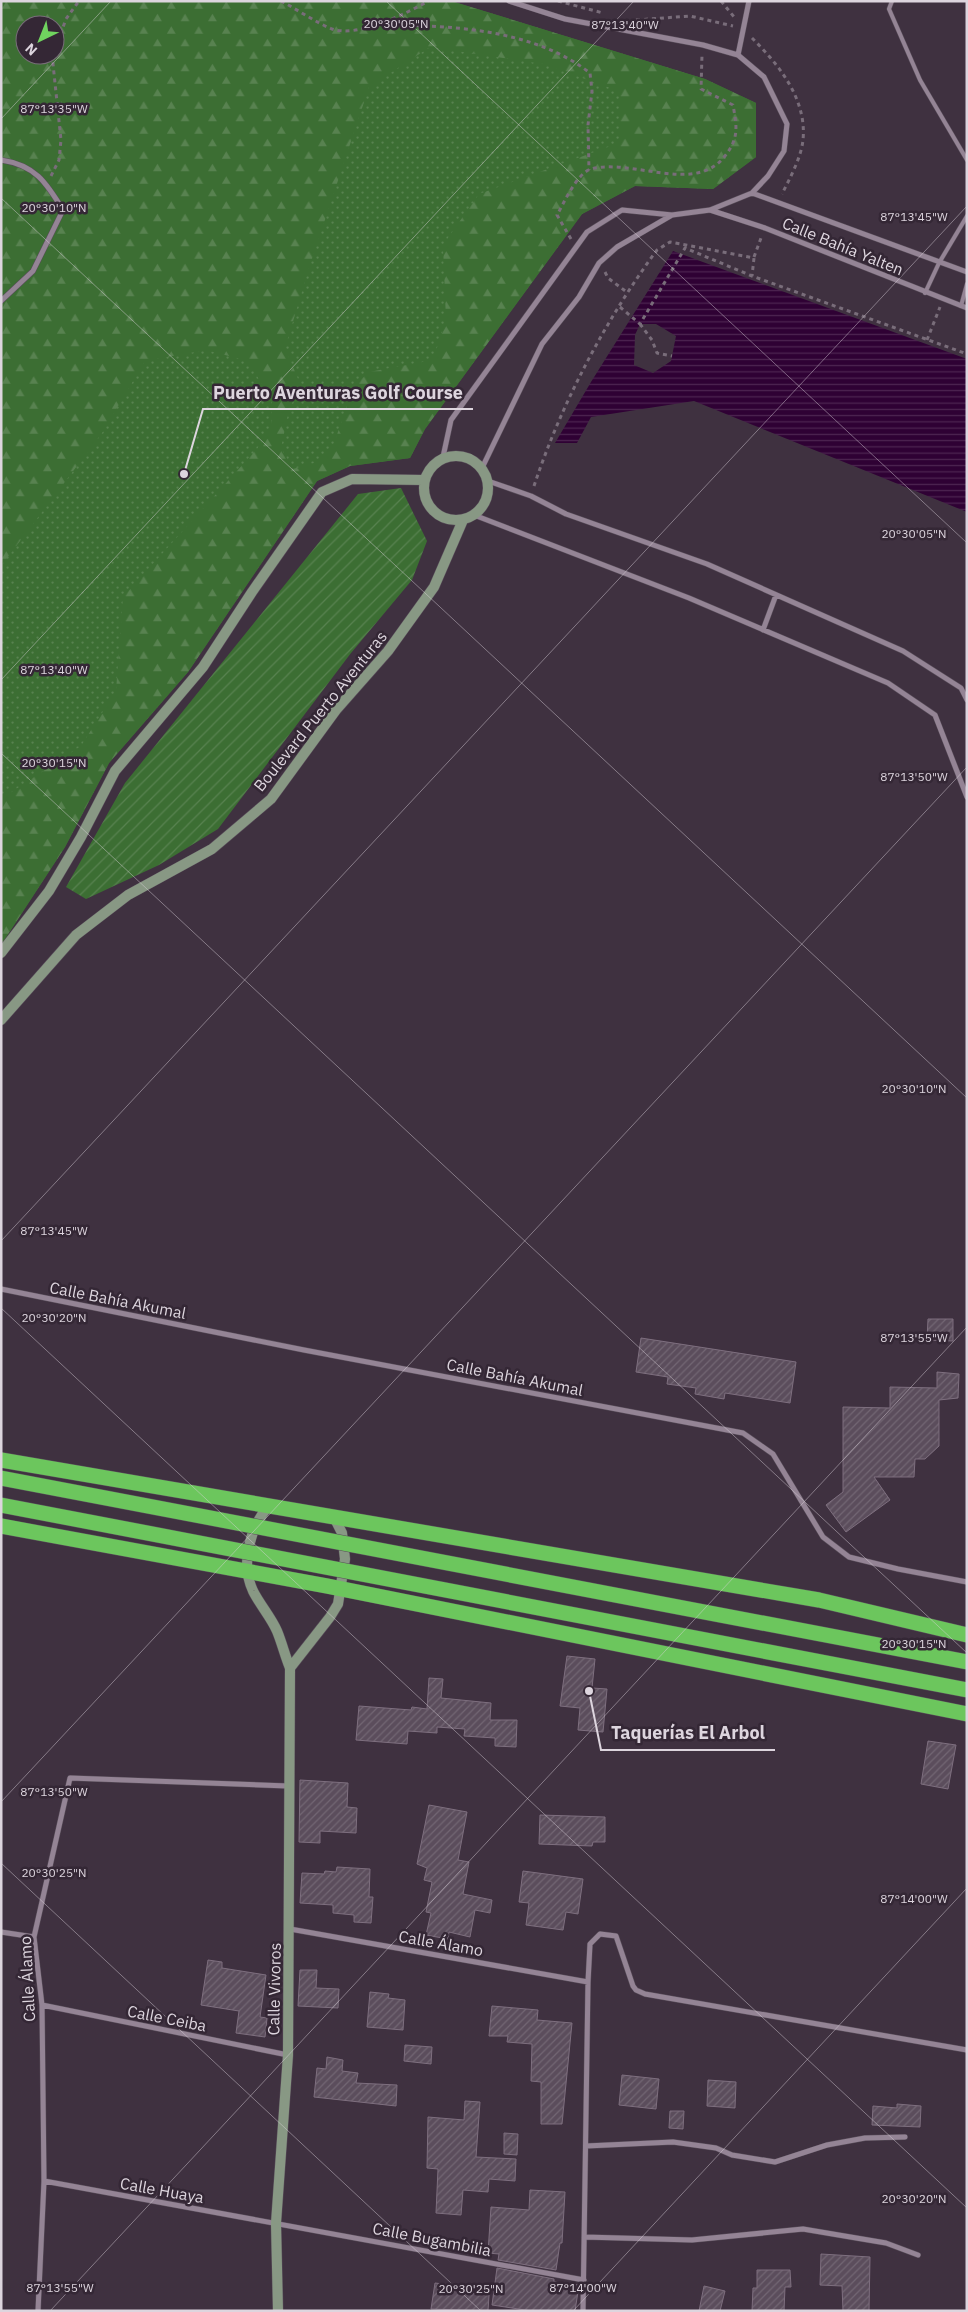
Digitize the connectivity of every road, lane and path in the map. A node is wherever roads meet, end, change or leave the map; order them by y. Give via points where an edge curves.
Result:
1 (79, 1) edge
2 (281, 1) edge
3 (428, 1) edge
4 (509, 1) edge
5 (558, 1) edge
6 (721, 1) edge
7 (749, 1) edge
8 (892, 1) edge
9 (286, 3) edge
10 (606, 14) dead end
11 (633, 20) dead end
12 (65, 22) edge
13 (376, 25) junction
14 (744, 29) junction
15 (703, 45) junction
16 (738, 55) junction
17 (53, 65) edge
18 (1, 160) edge
19 (967, 160) edge
20 (589, 170) junction
21 (47, 183) junction
22 (752, 193) junction
23 (710, 210) junction
24 (672, 215) junction
25 (967, 216) edge
26 (578, 244) junction
27 (599, 263) junction
28 (939, 263) junction
29 (967, 272) edge
30 (752, 276) junction
31 (967, 284) edge
32 (628, 293) junction
33 (925, 293) junction
34 (942, 299) junction
35 (1, 301) edge
36 (620, 307) junction
37 (964, 307) edge
38 (640, 324) junction
39 (927, 340) junction
40 (967, 354) edge
41 (672, 356) dead end
42 (443, 458) junction
43 (482, 468) junction
44 (424, 480) junction
45 (488, 481) junction
46 (531, 496) junction
47 (474, 515) junction
48 (463, 520) junction
49 (776, 595) junction
50 (763, 630) junction
51 (967, 700) edge
52 (967, 797) edge
53 (1, 953) edge
54 (1, 1020) edge
55 (1, 1289) edge
56 (1, 1460) edge
57 (1, 1478) edge
58 (1, 1505) edge
59 (269, 1505) junction
60 (334, 1517) junction
61 (1, 1526) edge
62 (248, 1572) junction
63 (967, 1582) edge
64 (342, 1589) junction
65 (967, 1634) edge
66 (967, 1662) edge
67 (290, 1668) junction
68 (967, 1690) edge
69 (967, 1714) edge
70 (288, 1786) junction
71 (290, 1929) junction
72 (1, 1932) edge
73 (34, 1937) junction
74 (588, 1982) junction
75 (42, 2005) junction
76 (967, 2050) edge
77 (288, 2055) junction
78 (905, 2137) dead end
79 (586, 2146) junction
80 (44, 2181) junction
81 (276, 2223) junction
82 (584, 2237) junction
83 (918, 2255) dead end
84 (584, 2280) junction
85 (38, 2311) edge
86 (278, 2311) edge
87 (583, 2311) edge

1 - 12 path
2 - 9 path
3 - 13 path
4 - 15 street via 565,19
5 - 10 path
6 - 14 path
7 - 14 street
8 - 19 lane via 889,9 920,80
9 - 13 path via 334,30
11 - 14 path via 690,16
13 - 20 path via 427,25 495,34 573,60 590,73
14 - 16 street
15 - 16 street
15 - 20 path via 701,89 733,106 737,126 734,144 717,166 694,174 621,166
16 - 22 street via 764,77 787,124 784,151
17 - 21 path via 62,140 59,160
18 - 21 street via 19,163
20 - 26 path via 573,186 557,215 569,238
21 - 35 street via 63,210 33,271
22 - 23 street
22 - 28 street, Calle Bahía Yalten
23 - 24 street
23 - 33 street, Calle Bahía Yalten via 765,228
24 - 26 street via 622,210 586,232
24 - 27 street via 617,247
25 - 28 lane
26 - 42 street via 451,420
27 - 32 path via 608,278
27 - 43 street via 579,297 542,344
28 - 29 street, Calle Bahía Yalten
28 - 33 lane
30 - 32 path via 754,258 670,242 656,250
30 - 38 path via 685,248
30 - 39 path
31 - 37 lane
32 - 36 path
33 - 34 street, Calle Bahía Yalten
34 - 37 street, Calle Bahía Yalten
34 - 39 path
36 - 38 path
36 - 46 path via 595,346 544,454
38 - 41 path via 657,353
39 - 40 path
42 - 43 street via 465,456
42 - 44 street via 435,463
43 - 45 street
44 - 48 street via 425,496 433,510 442,517
44 - 53 street via 352,480 322,492 203,667 115,771 49,890
45 - 46 street
45 - 47 street via 486,500
46 - 49 street via 566,514 707,564
47 - 48 street
47 - 50 street
48 - 54 street, Boulevard Puerto Aventuras via 434,587 388,652 336,710 271,799 212,850 128,895 76,935
49 - 50 street
49 - 51 street via 903,651 961,688
50 - 52 street via 888,683 935,716
55 - 63 street, Calle Bahía Akumal via 743,1433 773,1454 823,1537 849,1557
56 - 59 highway
57 - 66 highway, bridge
58 - 68 highway, bridge
59 - 60 highway
59 - 62 street via 258,1519 250,1540
60 - 64 street via 342,1533 345,1559
60 - 65 highway via 820,1600
61 - 62 highway
62 - 64 highway
62 - 67 street, Calle Vivoros via 252,1590 277,1630
64 - 67 street via 330,1617
64 - 69 highway
67 - 70 street, Calle Vivoros
70 - 71 street, Calle Vivoros
70 - 73 street, Calle Álamo via 70,1778
71 - 74 street, Calle Álamo
71 - 77 street, Calle Vivoros
72 - 73 street
73 - 75 street, Calle Álamo
74 - 76 street via 590,1944 600,1934 616,1936 633,1986 646,1994
74 - 79 street
75 - 77 street, Calle Ceiba
75 - 80 street, Calle Álamo
77 - 81 street, Calle Vivoros
78 - 79 street via 865,2138 827,2145 775,2162 673,2142
79 - 82 street
80 - 81 street, Calle Huaya
80 - 85 street, Calle Álamo
81 - 84 street, Calle Bugambilia
81 - 86 street, Calle Vivoros
82 - 83 street via 692,2240 803,2230 886,2243
82 - 84 street
84 - 87 street

